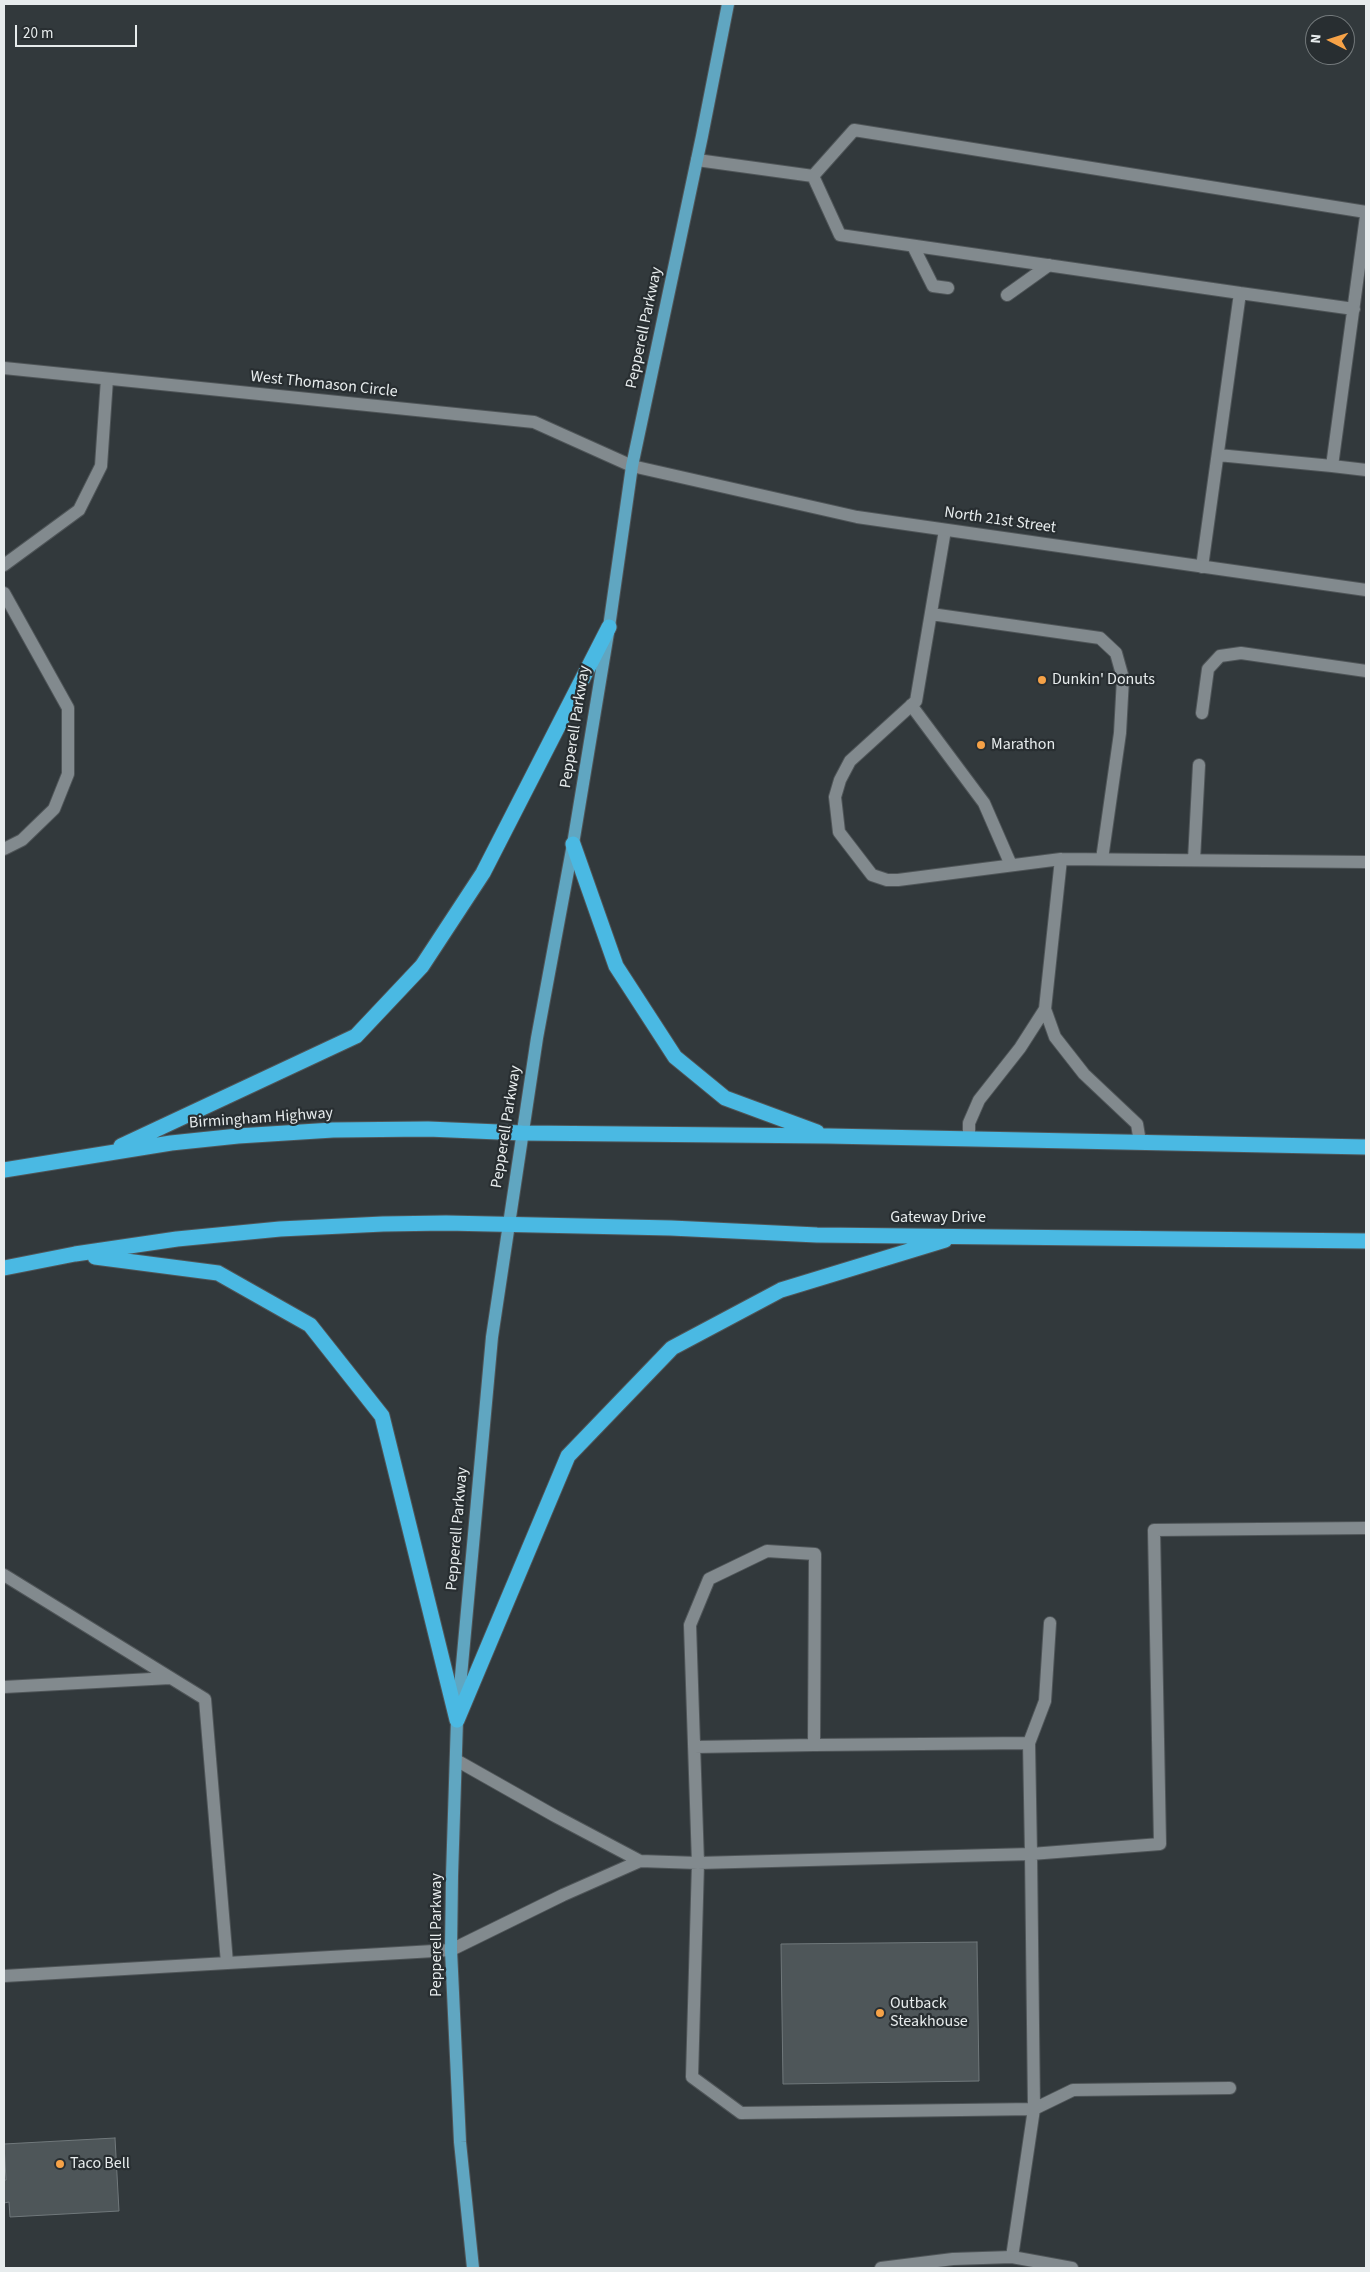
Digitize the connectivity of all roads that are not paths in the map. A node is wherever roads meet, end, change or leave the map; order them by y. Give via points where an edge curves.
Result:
1 (728, 4) edge
2 (697, 160) junction
3 (813, 176) junction
4 (1366, 212) edge
5 (1366, 216) edge
6 (913, 246) junction
7 (1049, 266) junction
8 (948, 288) dead end
9 (1240, 293) junction
10 (1007, 295) dead end
11 (1354, 309) junction
12 (4, 368) edge
13 (107, 379) junction
14 (1218, 455) junction
15 (632, 466) junction
16 (1332, 466) junction
17 (1366, 470) edge
18 (945, 530) junction
19 (4, 565) edge
20 (1202, 567) junction
21 (1366, 590) edge
22 (4, 593) edge
23 (931, 614) junction
24 (609, 627) junction
25 (1366, 671) edge
26 (912, 705) junction
27 (1202, 713) dead end
28 (1199, 765) dead end
29 (573, 844) junction
30 (4, 849) edge
31 (1061, 859) junction
32 (1102, 859) junction
33 (1194, 860) junction
34 (1366, 862) edge
35 (1011, 865) junction
36 (1046, 1009) junction
37 (522, 1133) junction
38 (828, 1136) junction
39 (969, 1139) junction
40 (1140, 1142) junction
41 (1366, 1147) edge
42 (105, 1153) junction
43 (4, 1170) edge
44 (509, 1224) junction
45 (962, 1236) junction
46 (1366, 1241) edge
47 (75, 1254) junction
48 (4, 1268) edge
49 (1366, 1528) edge
50 (4, 1575) edge
51 (1050, 1622) dead end
52 (170, 1678) junction
53 (4, 1687) edge
54 (457, 1720) junction
55 (1029, 1743) junction
56 (814, 1745) junction
57 (694, 1747) junction
58 (456, 1760) junction
59 (1031, 1854) junction
60 (640, 1861) junction
61 (698, 1863) junction
62 (451, 1950) junction
63 (227, 1963) junction
64 (4, 1976) edge
65 (1230, 2088) dead end
66 (1034, 2108) junction
67 (1012, 2257) junction
68 (950, 2263) edge
69 (473, 2268) edge
70 (881, 2268) edge
71 (1072, 2268) edge

1 - 2 main road, Pepperell Parkway
2 - 3 street
2 - 15 main road, Pepperell Parkway
3 - 4 street via 854,130
3 - 6 street via 840,235
5 - 11 street
6 - 7 street
6 - 8 street via 932,286
7 - 9 street
7 - 10 street
9 - 11 street
9 - 14 street
11 - 16 street
12 - 13 street, West Thomason Circle
13 - 15 street, West Thomason Circle via 534,422
13 - 19 street via 101,466 79,510
14 - 16 street
14 - 20 street
15 - 18 street, North 21st Street via 857,517
15 - 24 main road, Pepperell Parkway
16 - 17 street
18 - 20 street, North 21st Street
18 - 23 street
20 - 21 street, North 21st Street
22 - 30 street via 68,708 68,774 54,809 22,840
23 - 26 street via 916,701
23 - 32 street via 1100,638 1116,654 1123,678 1120,733
24 - 29 main road, Pepperell Parkway
24 - 42 highway via 483,873 422,966 356,1036
25 - 27 street via 1241,653 1220,656 1208,669
26 - 35 street via 984,803
26 - 35 street via 850,761 836,797 839,832 872,875 887,880
28 - 33 street
29 - 37 main road, Pepperell Parkway
29 - 38 highway via 616,966 675,1057 726,1098
31 - 32 street
31 - 35 street
31 - 36 street
32 - 33 street
33 - 34 street
36 - 39 street via 979,1100 970,1123
36 - 40 street via 1055,1036 1084,1074 1137,1124
37 - 38 highway
37 - 42 highway, Birmingham Highway via 428,1129 333,1130 238,1136
37 - 44 main road, Pepperell Parkway
38 - 39 highway
39 - 40 highway
40 - 41 highway
42 - 43 highway, Birmingham Highway
44 - 45 highway, Gateway Drive via 817,1235
44 - 47 highway via 383,1224 280,1230 177,1239
44 - 54 main road, Pepperell Parkway via 492,1337
45 - 46 highway, Gateway Drive
45 - 54 highway via 781,1290 672,1348 568,1456
47 - 48 highway
47 - 54 highway via 218,1273 310,1325 382,1416
49 - 59 street via 1154,1530 1160,1844
50 - 52 street
51 - 55 street via 1045,1701
52 - 53 street
52 - 63 street via 205,1699
54 - 58 main road, Pepperell Parkway
55 - 56 street
55 - 59 street
56 - 57 street
56 - 57 street via 815,1554 767,1550 709,1580 690,1625
57 - 61 street
58 - 60 street
58 - 62 main road, Pepperell Parkway
59 - 61 street
59 - 66 street
60 - 61 street
60 - 62 street
61 - 66 street via 692,2077 741,2113
62 - 63 street
62 - 69 main road, Pepperell Parkway via 460,2142
63 - 64 street
65 - 66 street via 1073,2090
66 - 67 street
67 - 68 street
67 - 71 street
68 - 70 street

